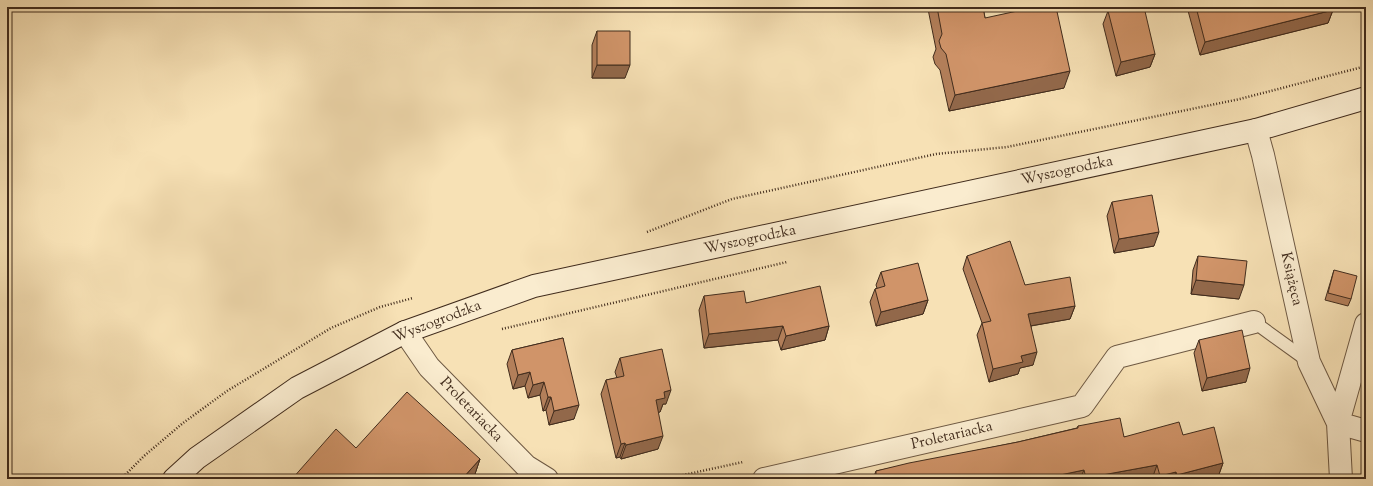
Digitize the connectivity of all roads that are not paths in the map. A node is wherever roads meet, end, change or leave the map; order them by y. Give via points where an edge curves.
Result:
1 (1366, 98) edge
2 (1256, 130) junction
3 (1254, 322) joint
4 (1366, 324) edge
5 (405, 332) junction
6 (1309, 362) junction
7 (1338, 423) junction
8 (1366, 431) edge
9 (174, 479) edge
10 (547, 479) edge
11 (764, 479) edge
12 (1341, 479) edge

1 - 2 main road, Wyszogrodzka
2 - 5 main road, Wyszogrodzka via 534,286
2 - 6 main road, Książęca
3 - 6 lane
3 - 11 main road, Proletariacka via 1117,357 1082,406
4 - 7 main road, Książęca
5 - 9 main road, Wyszogrodzka via 297,388 197,458
5 - 10 main road, Proletariacka via 429,367 526,466
6 - 7 main road, Książęca
7 - 8 main road
7 - 12 main road, Książęca

